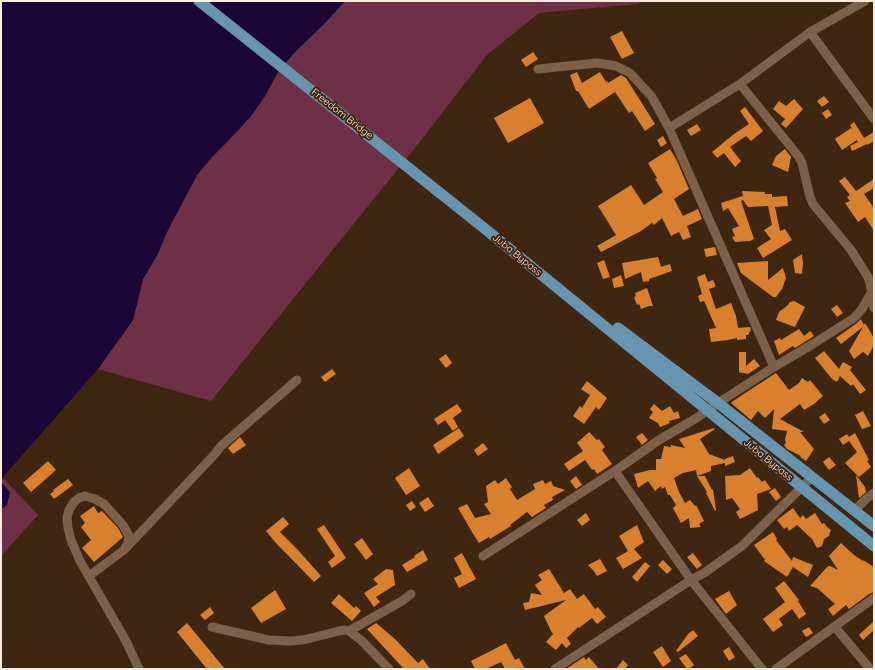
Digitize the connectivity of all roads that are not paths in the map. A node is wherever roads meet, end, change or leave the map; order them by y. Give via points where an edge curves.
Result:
1 (199, 1) edge
2 (865, 1) edge
3 (810, 32) junction
4 (538, 69) dead end
5 (740, 84) junction
6 (874, 119) edge
7 (669, 128) junction
8 (484, 228) junction
9 (871, 293) junction
10 (874, 308) edge
11 (774, 367) junction
12 (297, 380) dead end
13 (718, 403) junction
14 (707, 410) junction
15 (615, 471) junction
16 (812, 477) junction
17 (802, 487) junction
18 (874, 493) edge
19 (855, 510) junction
20 (874, 526) edge
21 (874, 546) edge
22 (124, 550) junction
23 (483, 556) dead end
24 (89, 576) junction
25 (691, 580) junction
26 (411, 594) dead end
27 (874, 598) edge
28 (212, 627) dead end
29 (835, 627) junction
30 (349, 631) junction
31 (140, 669) edge
32 (389, 669) edge
33 (555, 669) edge
34 (762, 669) edge
35 (776, 669) edge
36 (870, 669) edge

1 - 8 main road, Freedom Bridge
2 - 3 street
3 - 5 street
3 - 6 street
4 - 7 street via 597,63 616,66 630,73 652,97
5 - 7 street
5 - 9 street via 799,157 813,204 852,250 868,277
7 - 11 street
8 - 13 main road, Juba Bypass
8 - 14 main road, Juba Bypass
9 - 10 street
9 - 11 street via 854,318
11 - 13 street
12 - 22 street via 221,446
13 - 14 street
13 - 16 main road, Juba Bypass
14 - 15 street
14 - 17 main road, Juba Bypass
15 - 23 street
15 - 25 street
16 - 17 street
16 - 19 main road, Juba Bypass
17 - 21 main road, Juba Bypass
17 - 25 street via 742,546
18 - 19 street
19 - 20 main road, Juba Bypass
22 - 24 street
22 - 24 street via 129,536 123,525 104,504 85,496 79,498 69,510 68,528 71,540
24 - 31 street
25 - 33 street
25 - 34 street
26 - 30 street
27 - 29 street
28 - 30 street via 269,640 289,641
29 - 35 street
29 - 36 street
30 - 32 street

